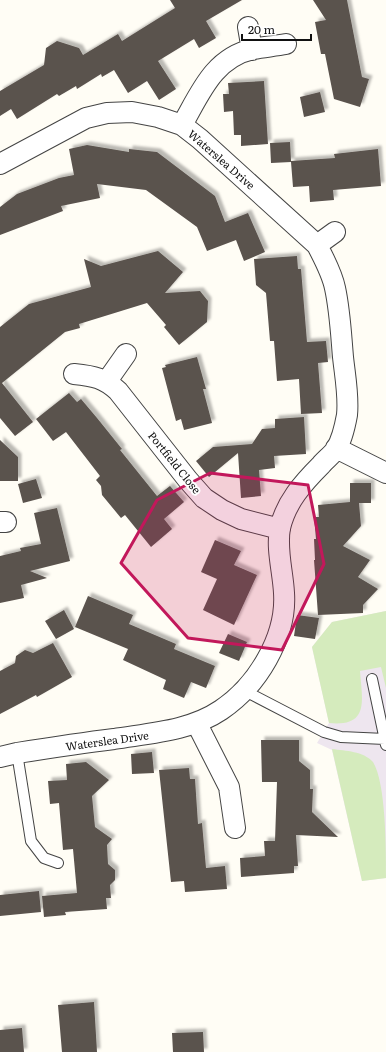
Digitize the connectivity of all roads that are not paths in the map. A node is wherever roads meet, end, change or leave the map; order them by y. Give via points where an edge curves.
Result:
1 (248, 27) dead end
2 (286, 44) dead end
3 (252, 50) junction
4 (182, 126) junction
5 (0, 164) edge
6 (335, 232) dead end
7 (317, 245) junction
8 (126, 354) dead end
9 (74, 374) dead end
10 (107, 381) junction
11 (336, 448) junction
12 (386, 473) edge
13 (280, 529) junction
14 (372, 679) dead end
15 (245, 690) junction
16 (197, 724) junction
17 (385, 742) edge
18 (8, 755) edge
19 (235, 828) dead end
20 (58, 863) dead end

1 - 3 street
2 - 3 street
3 - 4 street via 230,58 216,68 206,81
4 - 5 street, Waterslea Drive via 158,117 132,112 107,113 86,118
4 - 7 street, Waterslea Drive via 200,139
6 - 7 street
7 - 11 street, Waterslea Drive via 335,287 345,374 347,415
8 - 10 street
9 - 10 street, Portfield Close via 90,375
10 - 13 street, Portfield Close via 118,391 204,498 241,519
11 - 12 street
11 - 13 street, Waterslea Drive via 300,486 290,502
13 - 15 street, Waterslea Drive via 284,594 279,632 260,670
14 - 17 lane
15 - 16 street, Waterslea Drive via 221,710
15 - 17 lane via 324,732 341,737
16 - 18 street, Waterslea Drive via 162,732
16 - 19 street via 238,785
18 - 20 lane, Waterslea Drive via 31,841 44,858

